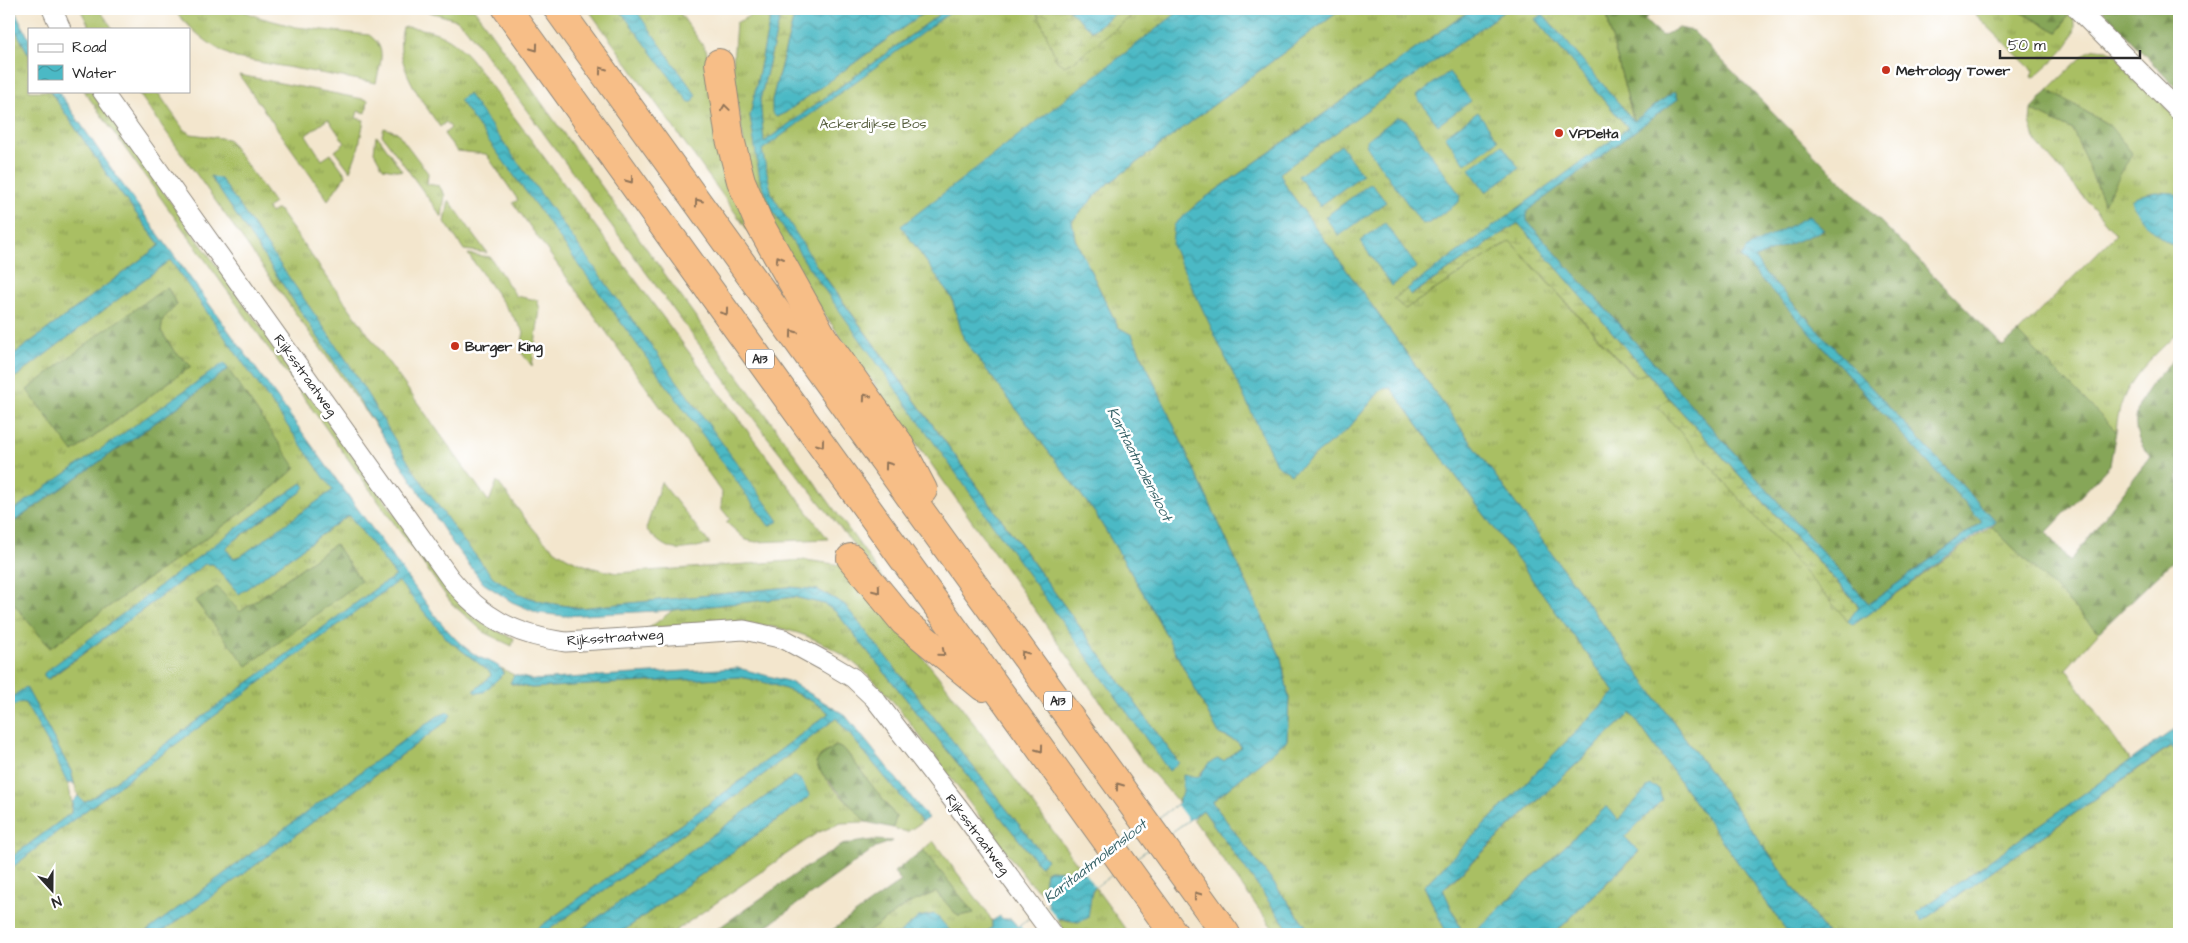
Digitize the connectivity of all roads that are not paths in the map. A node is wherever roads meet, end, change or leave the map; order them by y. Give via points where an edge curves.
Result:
1 (52, 9) edge
2 (507, 9) edge
3 (558, 9) edge
4 (2077, 9) edge
5 (61, 28) edge
6 (719, 64) dead end
7 (103, 92) edge
8 (2179, 111) edge
9 (851, 558) dead end
10 (967, 576) junction
11 (1012, 710) junction
12 (1045, 925) edge
13 (1174, 934) edge
14 (1226, 934) edge

1 - 5 street
2 -> 11 highway, A13
10 -> 3 highway, A13
4 - 8 street
10 -> 6 highway, A13 via 898,442 824,339 758,221 741,181 730,139
7 - 12 street, Rijksstraatweg via 450,578 471,602 505,625 551,640 566,642 744,630 784,639 826,662 853,678 874,698
9 -> 11 highway, A13 via 904,622
14 -> 10 highway, A13
11 -> 13 highway, A13

